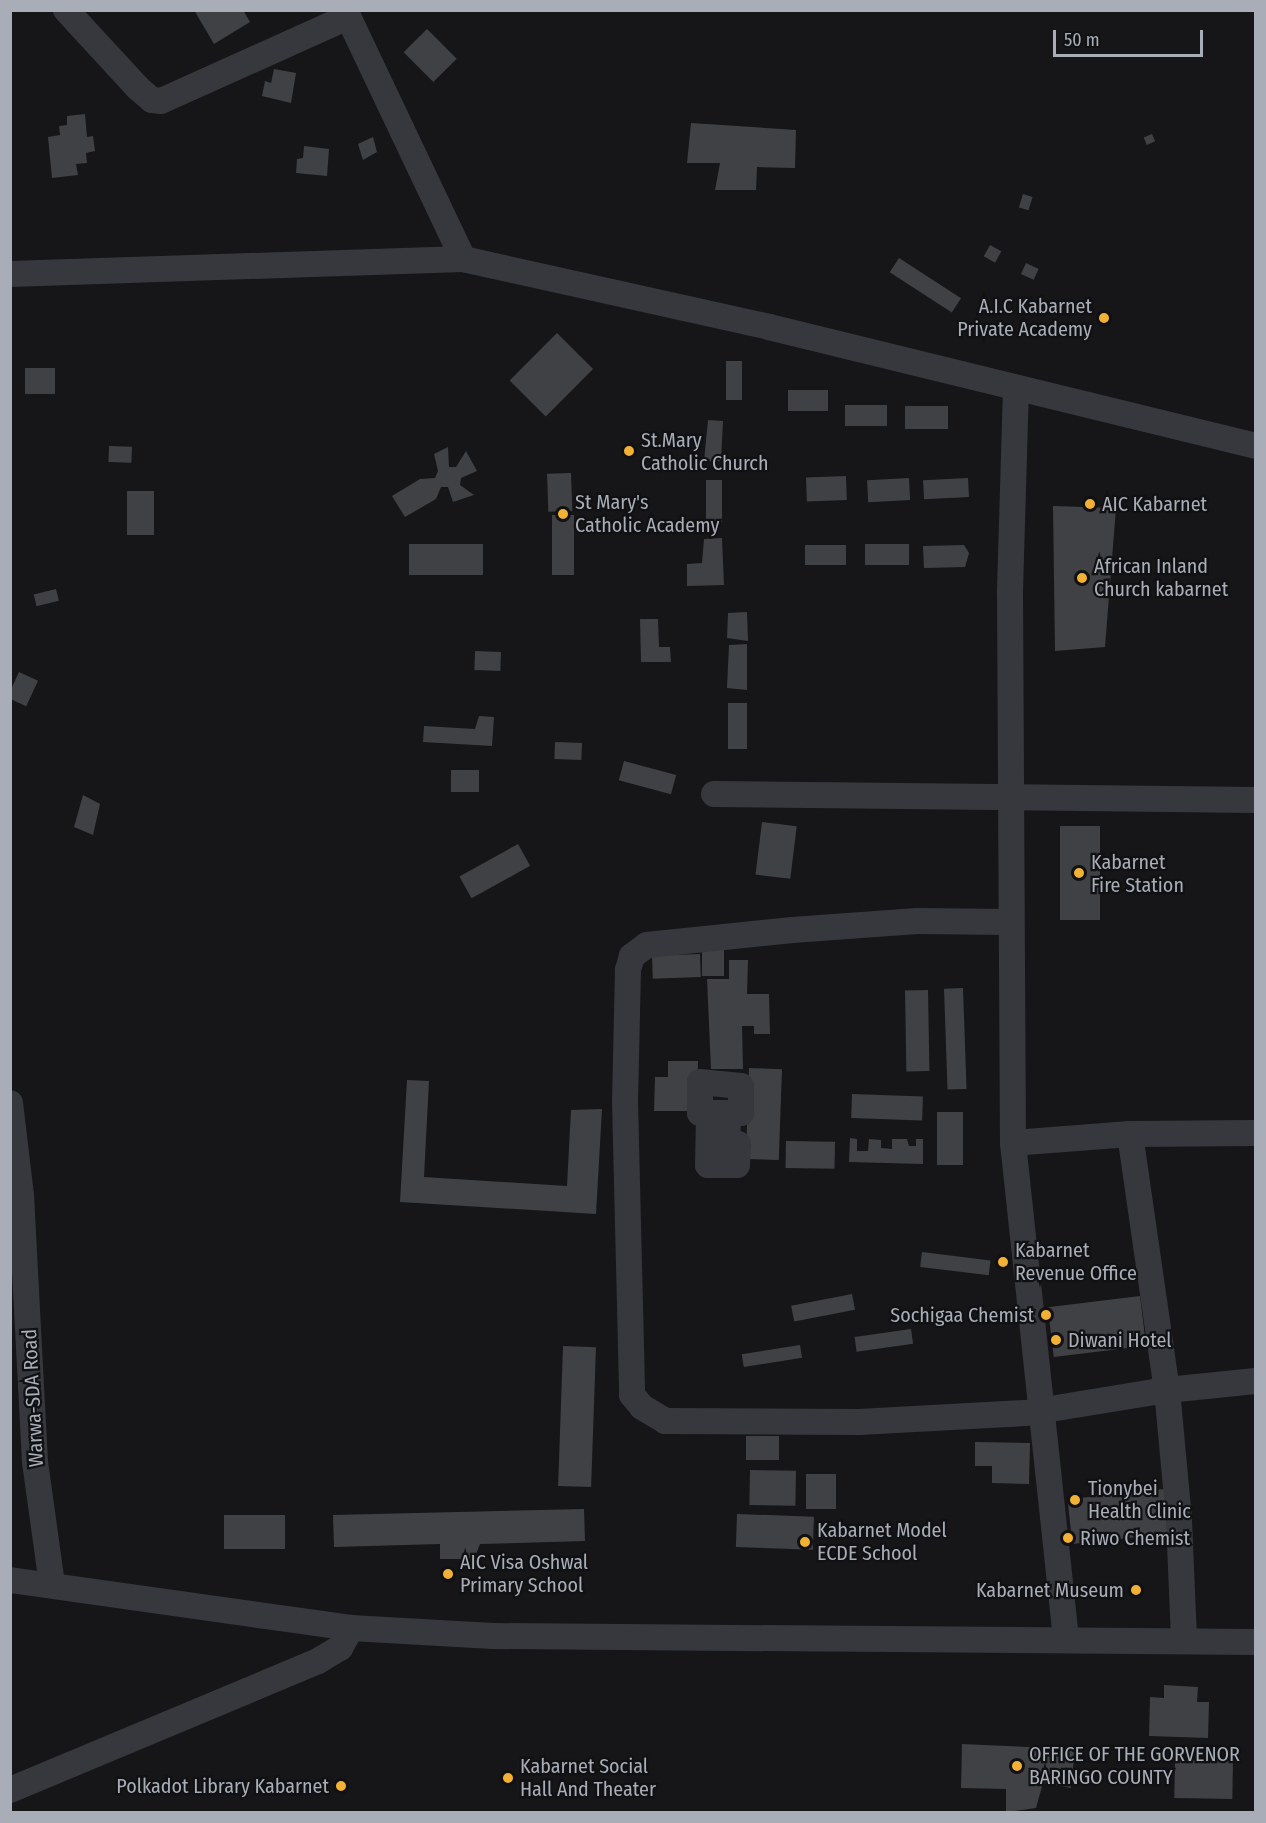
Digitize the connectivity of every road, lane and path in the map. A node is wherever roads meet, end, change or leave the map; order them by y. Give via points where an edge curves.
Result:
1 (66, 10) edge
2 (346, 14) edge
3 (464, 259) junction
4 (10, 274) edge
5 (1016, 388) junction
6 (1256, 446) edge
7 (714, 794) dead end
8 (1013, 797) junction
9 (1256, 800) edge
10 (1009, 922) junction
11 (10, 1103) edge
12 (1130, 1134) junction
13 (1256, 1134) edge
14 (1013, 1143) junction
15 (1256, 1381) edge
16 (1167, 1390) junction
17 (1042, 1409) junction
18 (10, 1580) edge
19 (52, 1585) junction
20 (351, 1628) junction
21 (1066, 1639) junction
22 (1184, 1640) junction
23 (1256, 1642) edge
24 (10, 1790) edge

1 - 2 street via 138,88 152,100 161,101
2 - 3 street
3 - 4 street
3 - 5 street via 589,285
5 - 6 street
5 - 8 street via 1010,594
7 - 8 street
8 - 9 street
8 - 10 street
10 - 14 street
10 - 17 street via 917,921 792,930 647,945 632,956 625,1101 629,1371 632,1395 642,1407 665,1421 963,1419
11 - 19 street, Warwa-SDA Road via 21,1195 35,1462
12 - 13 street
12 - 14 street
12 - 16 street
14 - 17 street
15 - 16 street
16 - 17 street
16 - 22 street via 1179,1520
17 - 21 street
18 - 19 street
19 - 20 street
20 - 21 street via 493,1636
20 - 24 street via 340,1648 318,1661
21 - 22 street
22 - 23 street

